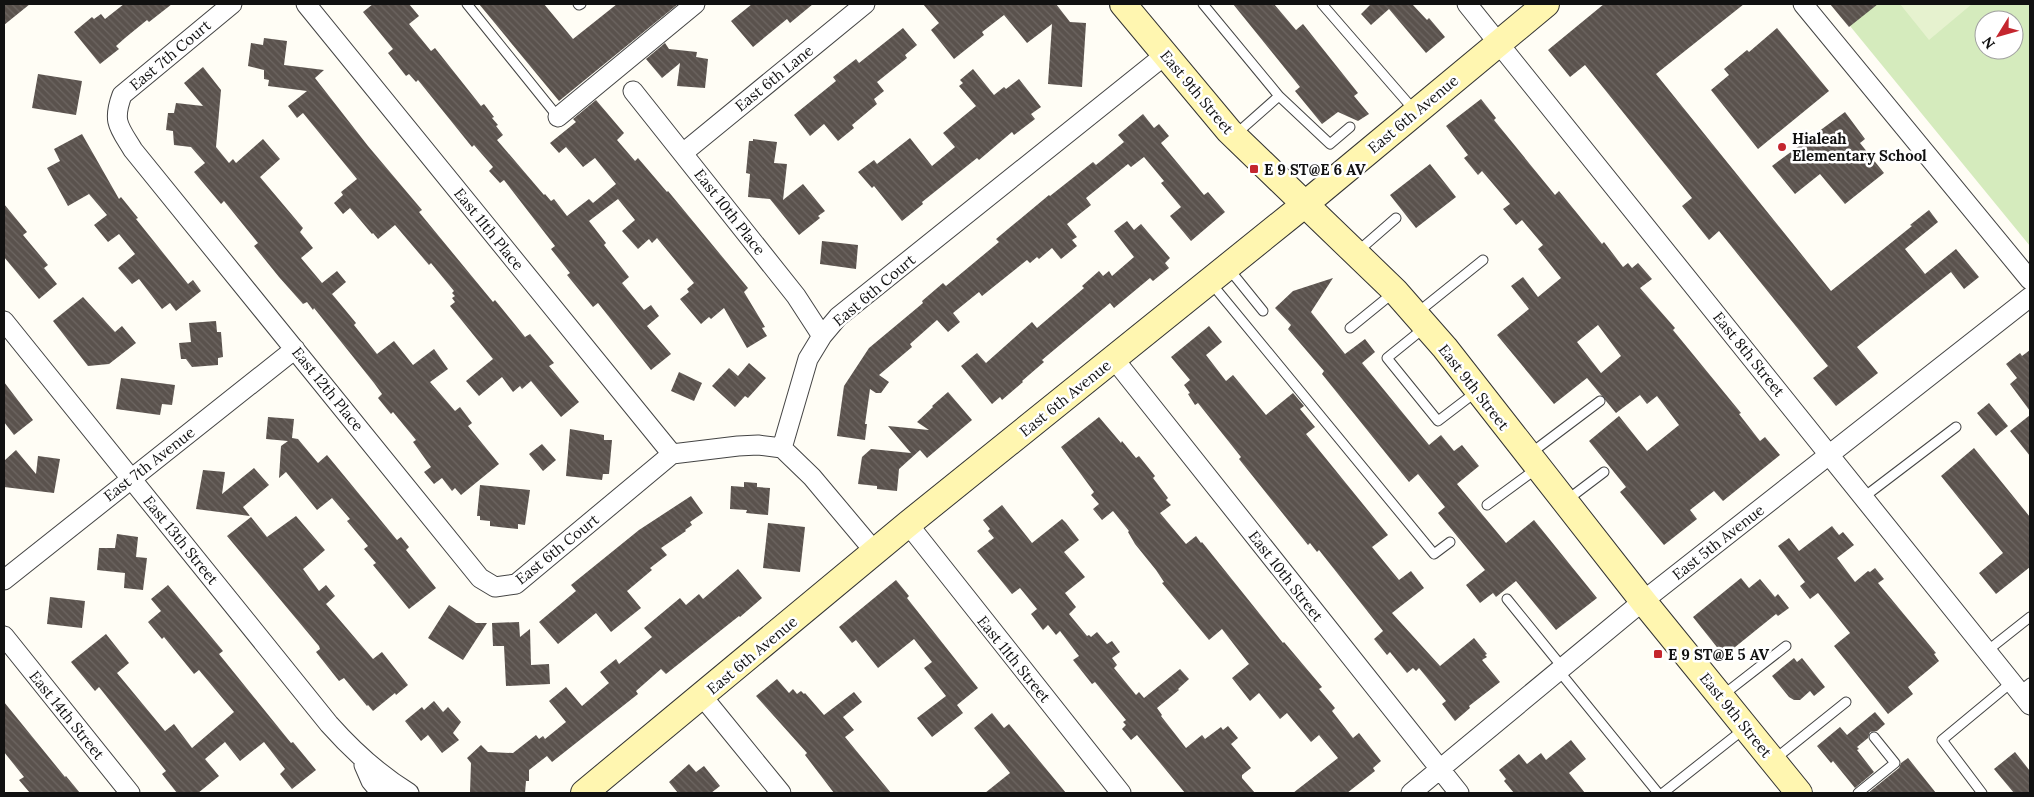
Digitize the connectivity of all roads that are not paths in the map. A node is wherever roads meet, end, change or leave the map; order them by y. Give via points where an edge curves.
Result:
1 (232, 4) edge
2 (306, 4) edge
3 (467, 4) edge
4 (695, 4) edge
5 (865, 4) edge
6 (1123, 4) edge
7 (1203, 4) edge
8 (1322, 4) edge
9 (1467, 4) edge
10 (1546, 4) edge
11 (1803, 4) edge
12 (1498, 43) junction
13 (1165, 55) junction
14 (633, 92) dead end
15 (1279, 96) junction
16 (1416, 112) junction
17 (558, 117) joint
18 (1350, 127) dead end
19 (1234, 136) junction
20 (683, 153) junction
21 (163, 187) joint
22 (1304, 205) junction
23 (1396, 218) dead end
24 (1355, 254) junction
25 (1483, 260) dead end
26 (1218, 274) junction
27 (2030, 280) edge
28 (1395, 291) junction
29 (2030, 297) edge
30 (1263, 311) dead end
31 (1420, 320) junction
32 (4, 321) edge
33 (1350, 328) dead end
34 (822, 336) junction
35 (295, 349) junction
36 (1114, 359) junction
37 (1478, 391) junction
38 (1600, 401) dead end
39 (1956, 427) dead end
40 (782, 448) junction
41 (672, 454) junction
42 (1829, 454) junction
43 (1533, 461) junction
44 (1604, 472) dead end
45 (131, 478) junction
46 (1864, 498) junction
47 (1565, 502) junction
48 (1487, 505) dead end
49 (908, 524) junction
50 (1450, 542) dead end
51 (875, 552) junction
52 (4, 580) edge
53 (495, 587) joint
54 (1507, 599) dead end
55 (1643, 601) junction
56 (2030, 617) edge
57 (4, 636) edge
58 (1786, 646) dead end
59 (1987, 651) junction
60 (1561, 669) junction
61 (2023, 690) edge
62 (702, 696) junction
63 (1721, 697) junction
64 (1846, 702) dead end
65 (1746, 728) junction
66 (1874, 737) dead end
67 (361, 757) junction
68 (1773, 761) junction
69 (1440, 770) junction
70 (130, 793) edge
71 (381, 793) edge
72 (409, 793) edge
73 (584, 793) edge
74 (781, 793) edge
75 (1121, 793) edge
76 (1412, 793) edge
77 (1459, 793) edge
78 (1658, 793) edge
79 (1664, 793) edge
80 (1799, 793) edge
81 (1858, 793) edge
82 (1982, 793) edge

1 - 21 street, East 7th Court via 122,95 116,112 117,123 133,150
2 - 41 street, East 11th Place
3 - 17 lane
4 - 17 street
5 - 20 street, East 6th Lane
6 - 13 street, East 9th Street
7 - 15 lane
8 - 16 lane
9 - 12 street, East 8th Street
10 - 12 street, East 6th Avenue
11 - 27 street
12 - 16 street, East 6th Avenue
12 - 42 street, East 8th Street
13 - 19 street, East 9th Street
13 - 34 street, East 6th Court via 838,316
14 - 20 street, East 10th Place
15 - 18 lane via 1330,144
15 - 19 lane
16 - 22 street, East 6th Avenue
19 - 22 street, East 9th Street
20 - 34 street, East 10th Place via 796,296
21 - 35 street, East 12th Place
22 - 24 street, East 9th Street
22 - 26 street, East 6th Avenue
23 - 24 lane
24 - 28 street, East 9th Street
25 - 31 lane
26 - 30 lane
26 - 36 street, East 6th Avenue
26 - 50 lane via 1434,554
28 - 31 street, East 9th Street
28 - 33 lane
29 - 42 street, East 5th Avenue
31 - 37 street, East 9th Street
31 - 37 lane via 1387,358 1438,421
32 - 45 street, East 13th Street
34 - 40 street, East 6th Court via 808,359
35 - 45 street, East 7th Avenue
35 - 53 street, East 12th Place via 480,578
36 - 49 street, East 6th Avenue
36 - 69 street, East 10th Street
37 - 43 street, East 9th Street
38 - 43 lane
39 - 46 lane
40 - 41 street via 758,445
40 - 51 street via 812,477
41 - 53 street, East 6th Court via 516,584
42 - 46 street, East 8th Street
42 - 55 street, East 5th Avenue
43 - 47 street, East 9th Street
43 - 48 lane
44 - 47 lane
45 - 52 street, East 7th Avenue
45 - 67 street, East 13th Street via 329,724
46 - 59 street, East 8th Street
47 - 55 street, East 9th Street
49 - 51 street, East 6th Avenue
49 - 75 street, East 11th Street
51 - 62 street, East 6th Avenue
54 - 60 lane
55 - 60 street, East 5th Avenue
55 - 63 street, East 9th Street
56 - 59 lane
57 - 70 street, East 14th Street
58 - 63 lane
59 - 61 street, East 8th Street
60 - 69 street, East 5th Avenue
60 - 78 lane
61 - 82 lane via 1942,740
62 - 73 street, East 6th Avenue
62 - 74 street
63 - 65 street, East 9th Street
64 - 68 lane
65 - 68 street, East 9th Street
65 - 79 lane
66 - 81 lane via 1895,763
67 - 71 street, East 13th Street via 371,781
67 - 72 street, East 13th Street
68 - 80 street, East 9th Street
69 - 76 street, East 5th Avenue
69 - 77 street, East 10th Street

